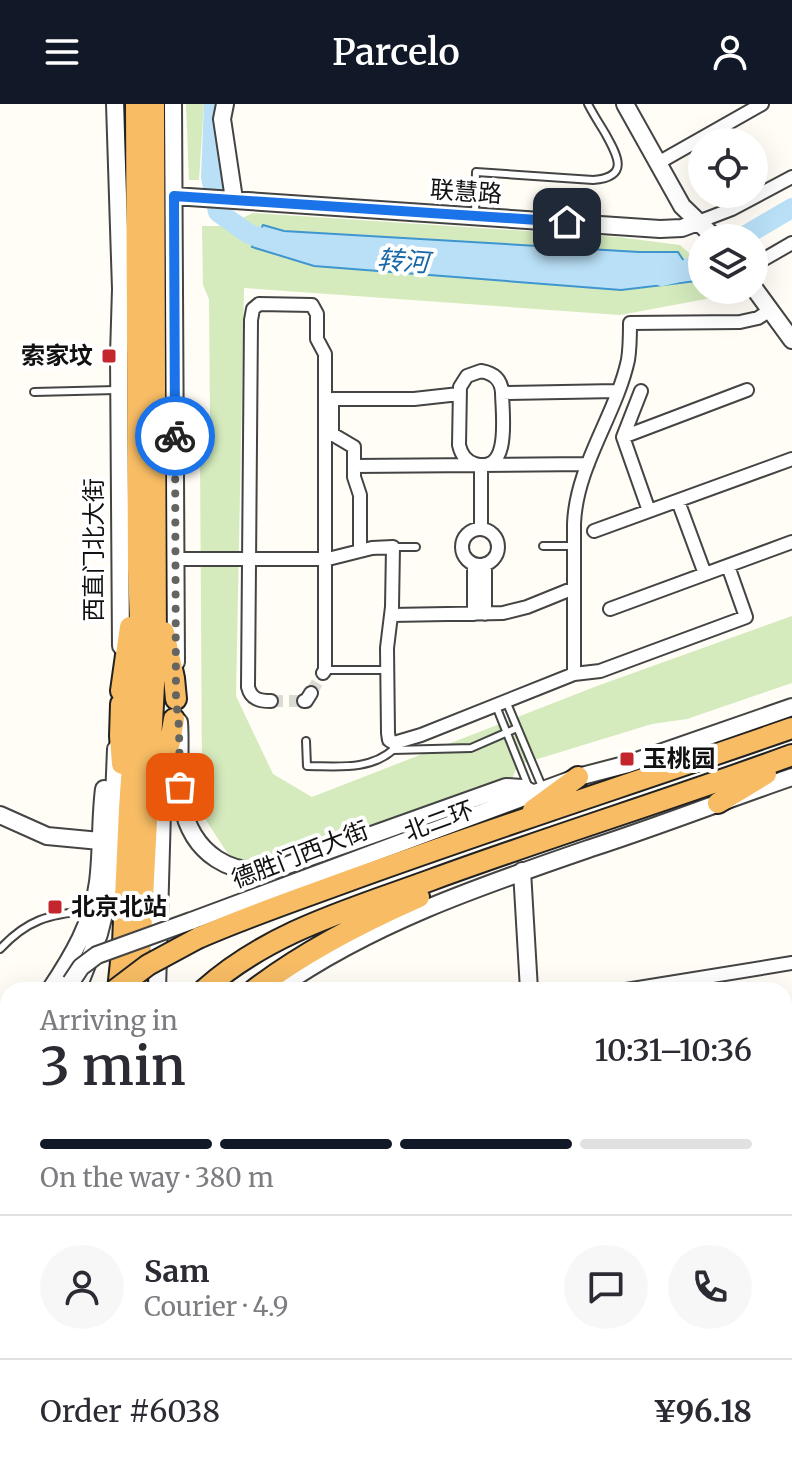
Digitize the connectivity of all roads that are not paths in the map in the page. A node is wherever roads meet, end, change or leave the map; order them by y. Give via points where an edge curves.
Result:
1 (115, 104) edge
2 (136, 104) edge
3 (154, 104) edge
4 (173, 104) edge
5 (225, 104) edge
6 (588, 104) edge
7 (625, 104) edge
8 (762, 104) edge
9 (658, 163) junction
10 (792, 177) edge
11 (174, 196) junction
12 (229, 198) junction
13 (474, 216) junction
14 (698, 222) junction
15 (792, 243) edge
16 (768, 257) edge
17 (764, 304) edge
18 (769, 311) junction
19 (792, 340) edge
20 (119, 390) junction
21 (747, 390) dead end
22 (617, 391) junction
23 (641, 391) dead end
24 (34, 392) dead end
25 (502, 393) junction
26 (459, 394) junction
27 (623, 437) junction
28 (792, 459) edge
29 (588, 464) junction
30 (481, 465) junction
31 (354, 466) junction
32 (678, 501) junction
33 (649, 511) junction
34 (481, 528) junction
35 (594, 531) dead end
36 (792, 542) edge
37 (543, 546) dead end
38 (574, 546) junction
39 (393, 547) junction
40 (416, 547) dead end
41 (360, 551) junction
42 (176, 559) junction
43 (248, 559) junction
44 (324, 559) junction
45 (480, 564) junction
46 (728, 566) junction
47 (138, 568) junction
48 (705, 574) junction
49 (157, 587) junction
50 (574, 588) junction
51 (610, 609) dead end
52 (480, 614) junction
53 (391, 615) junction
54 (387, 670) junction
55 (324, 672) joint
56 (574, 674) junction
57 (121, 698) junction
58 (271, 701) dead end
59 (501, 704) junction
60 (792, 707) edge
61 (175, 709) junction
62 (517, 728) junction
63 (792, 728) edge
64 (506, 733) junction
65 (306, 741) dead end
66 (116, 749) junction
67 (394, 749) junction
68 (792, 757) edge
69 (578, 777) junction
70 (792, 777) edge
71 (537, 791) junction
72 (718, 803) junction
73 (138, 812) junction
74 (0, 815) edge
75 (519, 820) junction
76 (100, 841) junction
77 (518, 848) junction
78 (522, 871) junction
79 (91, 911) junction
80 (194, 929) junction
81 (0, 949) edge
82 (792, 963) edge
83 (55, 982) edge
84 (74, 982) edge
85 (74, 982) edge
86 (117, 982) edge
87 (126, 982) edge
88 (137, 982) edge
89 (157, 982) edge
90 (214, 982) edge
91 (266, 982) edge
92 (289, 982) edge
93 (529, 982) edge
94 (698, 982) edge

1 - 20 street, 西直门北大街
2 - 47 highway, 西直门北大街
3 - 49 highway, 西直门北大街
4 - 11 street
5 - 12 street
6 - 13 lane via 616,154 615,173 593,180 476,172
7 - 9 street
8 - 9 street
9 - 14 street via 682,206
10 - 14 street, 联慧路
11 - 12 street, 联慧路
11 - 42 street
12 - 13 street, 联慧路
13 - 14 street, 联慧路 via 660,229
15 - 16 street
17 - 18 street
18 - 19 street
18 - 22 street via 740,322 630,323 628,360
20 - 24 lane
20 - 57 street, 西直门北大街
21 - 27 street
22 - 25 street
22 - 29 street
23 - 27 street
25 - 26 street via 496,377 481,371 464,379
25 - 30 street via 502,449
26 - 30 street via 460,448 468,461
26 - 31 street via 332,399 332,434 354,447
27 - 33 street
28 - 32 street
29 - 30 street
29 - 38 street via 576,503
30 - 31 street
30 - 34 street
31 - 41 street
32 - 33 street
32 - 48 street
33 - 35 street
34 - 45 street via 469,533 462,545 465,556
34 - 45 street via 493,533 499,545 496,556
36 - 46 street
37 - 38 lane
38 - 50 street
39 - 40 lane
39 - 41 street
39 - 53 street
41 - 44 street
42 - 43 street
42 - 61 street
43 - 44 street
43 - 44 street via 252,310 261,304 310,305 317,313 317,339 325,354
43 - 58 street via 248,689 256,699
44 - 55 street
45 - 52 street
46 - 48 street
46 - 56 street via 746,617 596,672
47 - 57 highway
47 - 73 highway, 西直门北大街
48 - 51 street
49 - 61 highway
49 - 73 highway, 西直门北大街 via 156,656
50 - 52 street via 515,611
50 - 56 street
52 - 53 street
53 - 54 street
54 - 55 lane
54 - 67 street via 388,732
56 - 59 street
57 - 66 street, 西直门北大街
57 - 73 highway via 120,746
59 - 62 lane
59 - 64 lane
59 - 67 street
60 - 69 street, 德胜门西大街
61 - 71 street via 186,820 212,856 237,870 282,867 506,787
61 - 73 highway via 168,746
61 - 89 street via 162,811
62 - 64 lane
62 - 71 lane
63 - 75 highway, 北二环
64 - 67 lane via 471,748
64 - 71 lane
65 - 67 lane via 307,766 361,765
66 - 76 street via 104,789
66 - 84 street, 西直门北大街 via 108,898 99,934
68 - 72 highway
68 - 77 highway
69 - 71 street, 德胜门西大街
69 - 75 highway
70 - 72 street
71 - 80 street, 德胜门西大街
72 - 78 street
73 - 86 highway, 西直门北大街
73 - 88 highway, 西直门北大街
74 - 76 street via 47,836
75 - 80 highway, 北二环
76 - 79 street
77 - 90 highway via 291,932
77 - 91 highway via 487,871 414,899
78 - 92 street via 369,935
78 - 93 street
79 - 81 lane via 41,919
79 - 83 street
80 - 85 street, 德胜门西大街, bridge via 97,955 81,967
80 - 87 highway, 北二环, bridge
82 - 94 street

